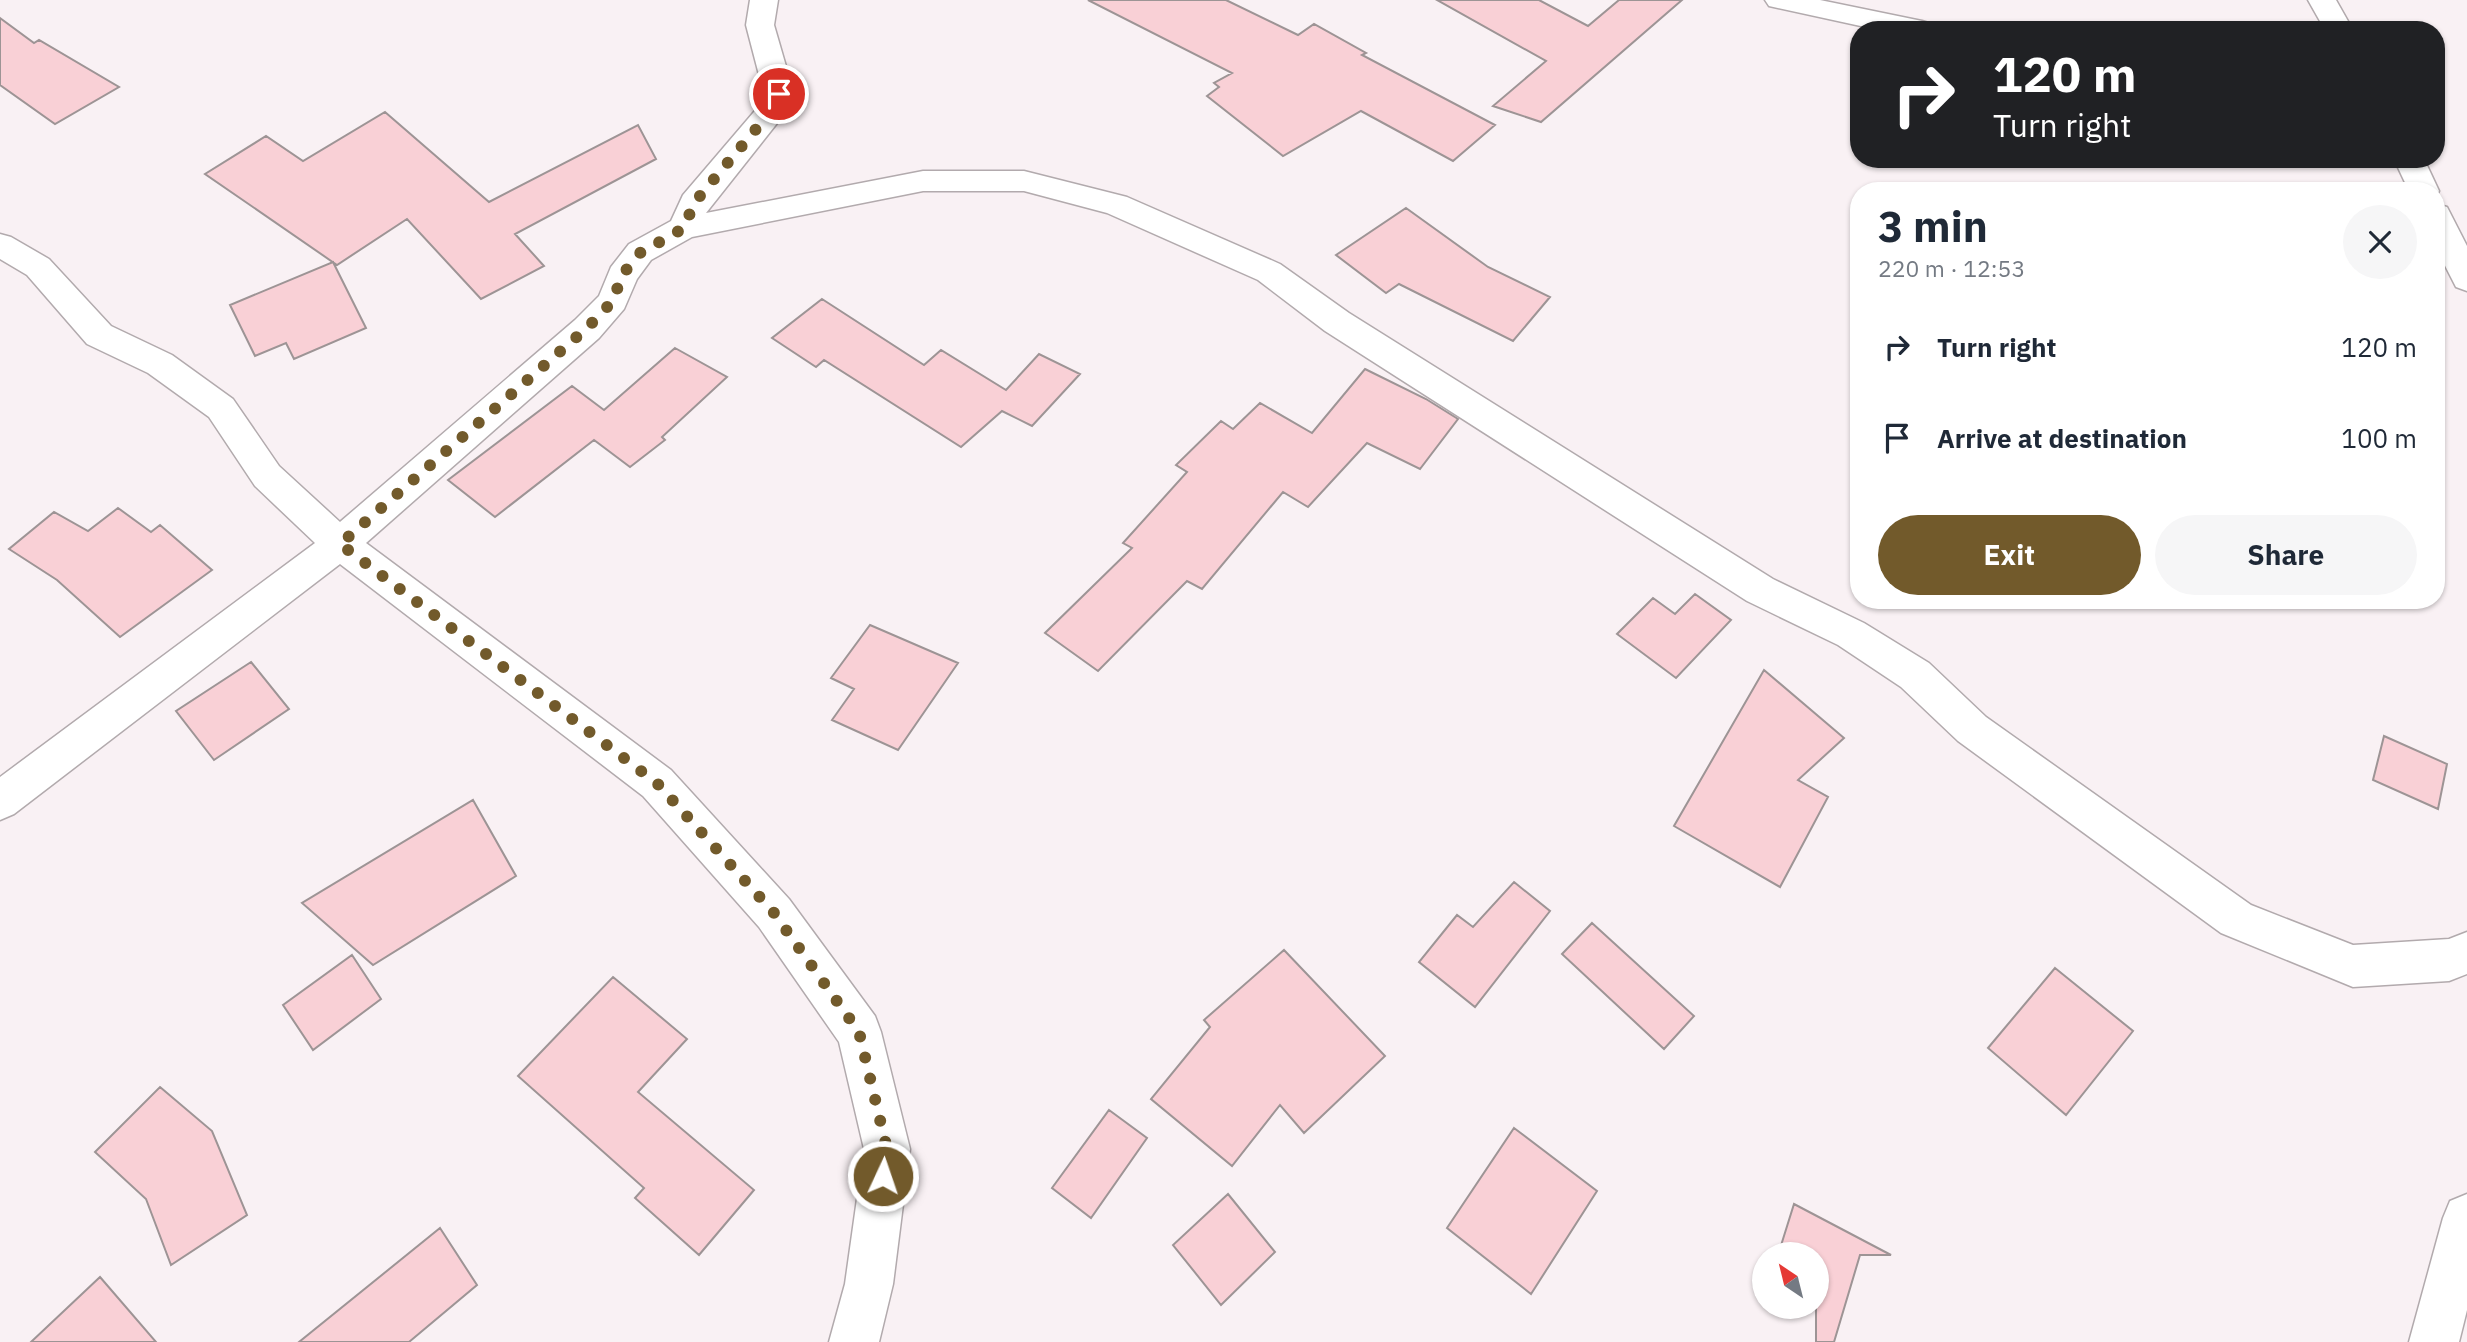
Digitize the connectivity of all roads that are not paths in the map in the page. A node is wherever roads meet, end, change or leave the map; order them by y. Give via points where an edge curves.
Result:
1 (764, 0) edge
2 (1779, 0) edge
3 (2322, 0) edge
4 (1879, 21) edge
5 (2334, 21) edge
6 (684, 228) junction
7 (2445, 234) edge
8 (0, 245) edge
9 (38, 267) junction
10 (0, 275) edge
11 (2467, 279) edge
12 (340, 544) junction
13 (0, 801) edge
14 (2467, 953) edge
15 (2467, 1218) edge
16 (854, 1342) edge
17 (2434, 1342) edge

1 - 6 street via 760,25 779,94 772,110 694,203
2 - 4 street
3 - 5 street
6 - 12 street via 640,253 622,275 613,301 587,328
6 - 14 street via 923,181 1024,181 1116,205 1269,272 1337,322 1760,590 1851,634 1914,675 1972,729 2236,919 2353,966 2449,960
7 - 11 street
8 - 9 street
9 - 10 street
9 - 12 street via 99,335 160,364 221,408 267,476
12 - 13 street
12 - 16 street via 657,783 774,913 859,1032 887,1149 869,1284
15 - 17 street

